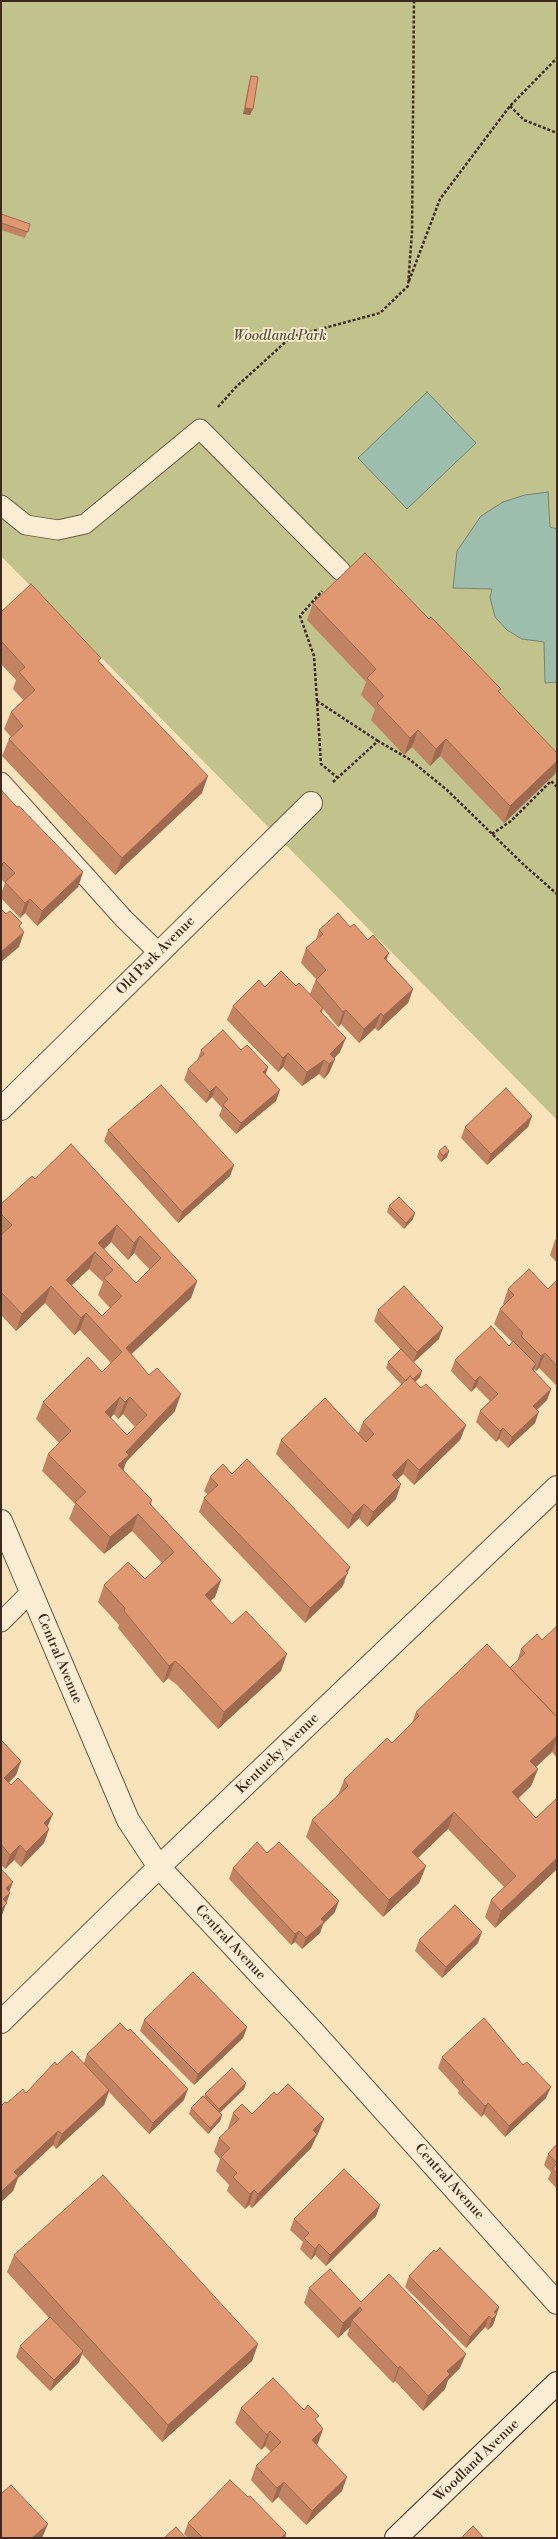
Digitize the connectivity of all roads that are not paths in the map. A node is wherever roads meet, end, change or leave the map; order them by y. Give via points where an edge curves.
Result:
1 (1, 505) edge
2 (341, 571) road end
3 (1, 782) edge
4 (311, 803) road end
5 (159, 953) junction
6 (1, 1109) edge
7 (557, 1487) edge
8 (1, 1521) edge
9 (31, 1592) junction
10 (1, 1622) edge
11 (159, 1867) junction
12 (1, 2022) edge
13 (557, 2303) edge
14 (557, 2383) edge
15 (396, 2538) edge

1 - 2 lane via 26,525 58,530 85,524 200,428
3 - 5 lane via 124,919
4 - 5 street, Old Park Avenue
5 - 6 street, Old Park Avenue
7 - 11 street, Kentucky Avenue
8 - 9 street, Central Avenue
9 - 10 lane
9 - 11 street, Central Avenue via 128,1820
11 - 12 street, Kentucky Avenue
11 - 13 street, Central Avenue via 315,2034
14 - 15 street, Woodland Avenue

